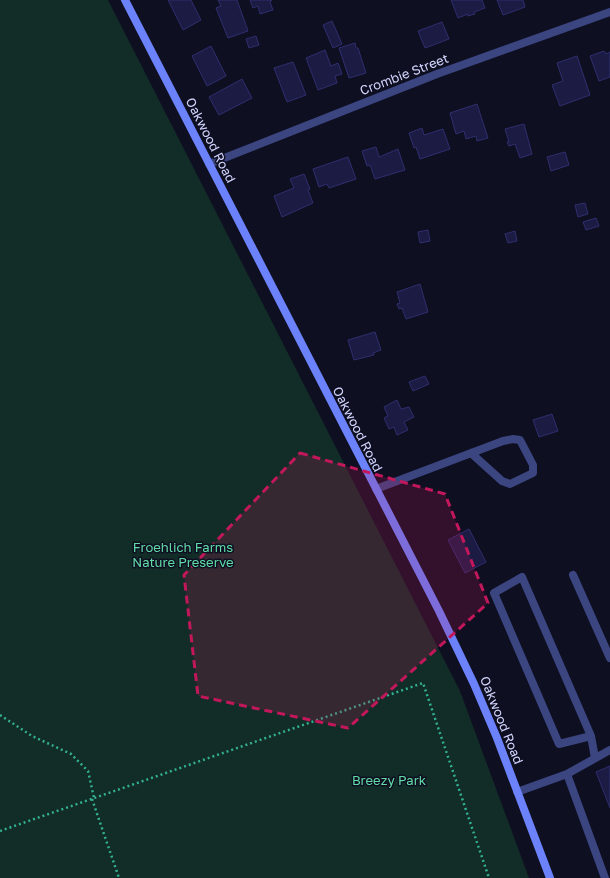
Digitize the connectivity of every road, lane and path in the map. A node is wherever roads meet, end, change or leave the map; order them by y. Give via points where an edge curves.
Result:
1 (125, 0) edge
2 (610, 12) edge
3 (209, 164) junction
4 (471, 453) junction
5 (376, 489) junction
6 (573, 574) dead end
7 (610, 658) edge
8 (0, 715) edge
9 (591, 736) junction
10 (610, 750) edge
11 (595, 758) junction
12 (567, 774) junction
13 (518, 792) junction
14 (93, 798) junction
15 (0, 831) edge
16 (119, 878) edge
17 (489, 878) edge
18 (550, 878) edge
19 (605, 878) edge

1 - 3 main road, Oakwood Road
2 - 3 street, Crombie Street via 430,77
3 - 5 main road, Oakwood Road
4 - 4 street via 513,439 520,440 533,465 533,473 510,484 502,481
4 - 5 street
5 - 13 main road, Oakwood Road via 474,684
6 - 7 street
8 - 14 path via 32,736 71,754 88,771
9 - 9 street via 566,678 522,577 494,593 560,744
9 - 11 street
10 - 11 street
11 - 12 street
12 - 13 street
12 - 19 street
13 - 18 main road, Oakwood Road
14 - 15 path
14 - 16 path
14 - 17 path via 423,683

